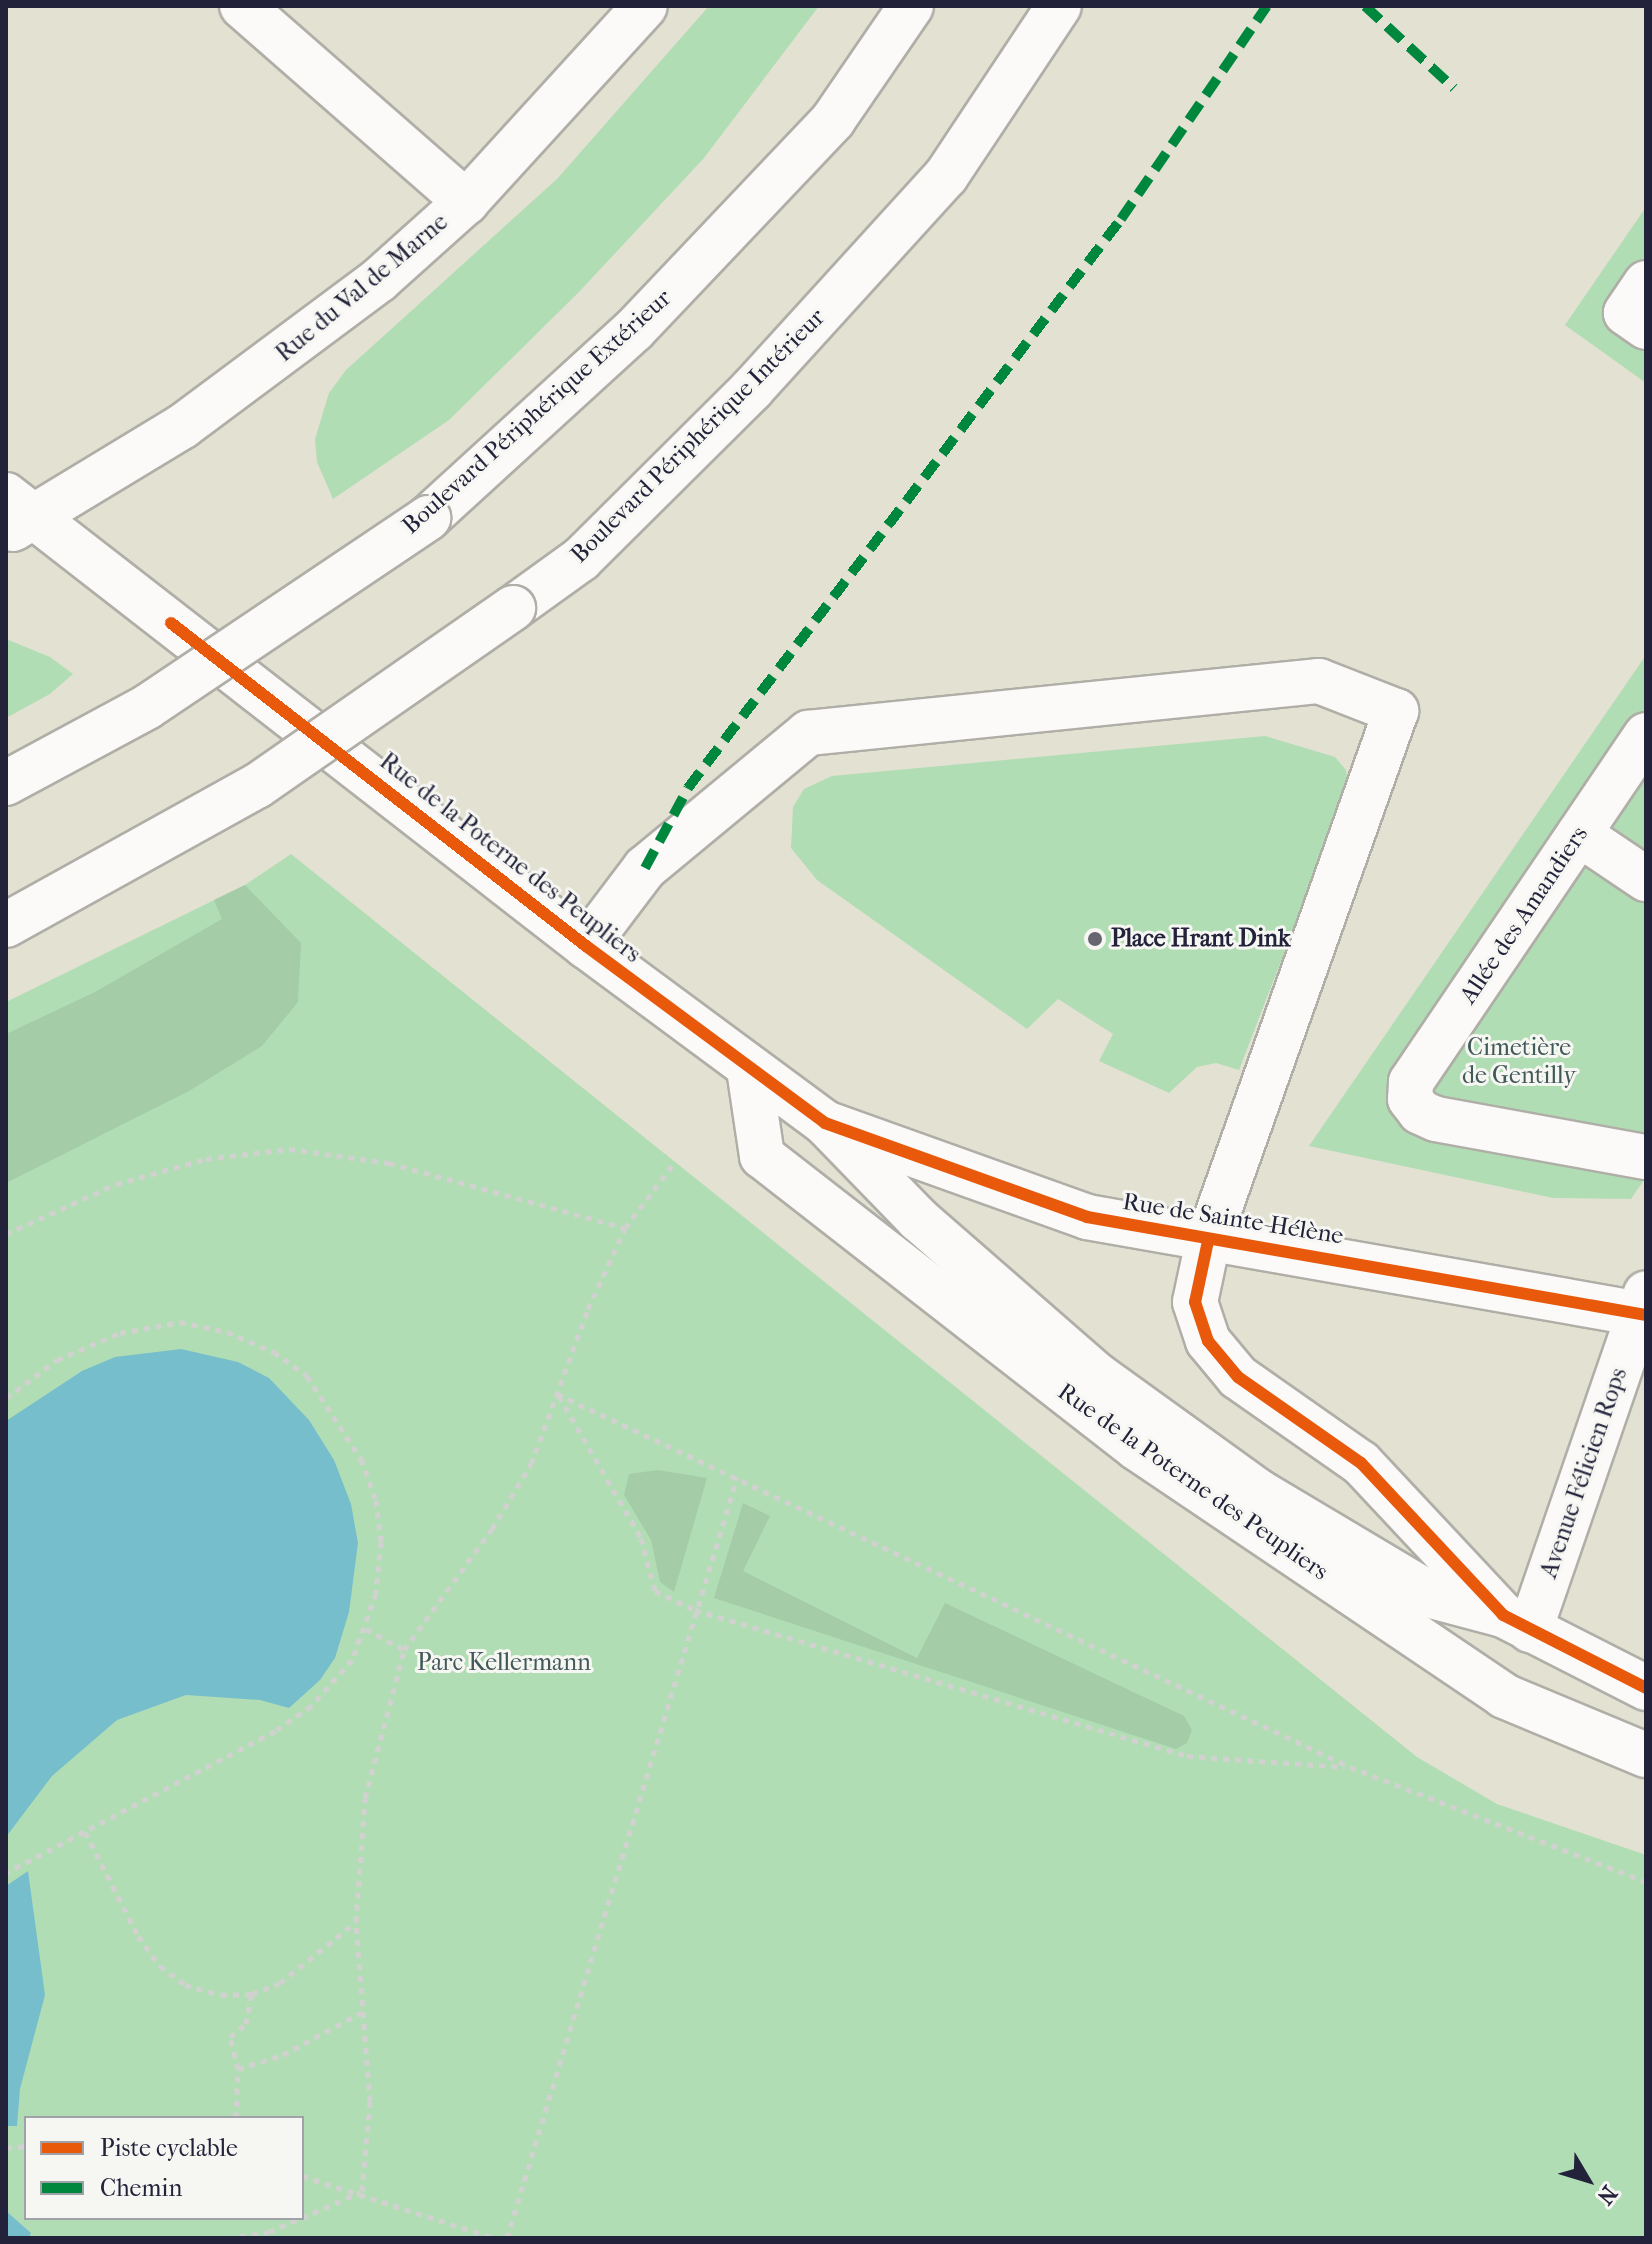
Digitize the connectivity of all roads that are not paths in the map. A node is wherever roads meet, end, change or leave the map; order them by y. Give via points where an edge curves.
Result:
1 (242, 6) edge
2 (645, 6) edge
3 (911, 6) edge
4 (1059, 6) edge
5 (466, 202) junction
6 (16, 515) edge
7 (1646, 735) edge
8 (6, 783) edge
9 (1579, 834) junction
10 (1646, 879) edge
11 (6, 925) edge
12 (586, 946) junction
13 (749, 1069) junction
14 (825, 1123) junction
15 (1646, 1157) edge
16 (1208, 1241) junction
17 (1644, 1307) edge
18 (1516, 1623) junction
19 (1646, 1688) edge
20 (1646, 1755) edge

1 - 5 main road
2 - 5 main road, Rue du Val de Marne
3 - 8 main road, Boulevard Périphérique Extérieur, bridge via 833,120 634,330 428,518 147,707
4 - 11 main road, Boulevard Périphérique Intérieur, bridge via 946,176 752,389 581,559 257,786
5 - 6 main road, Rue du Val de Marne via 289,351 148,450
6 - 12 main road, Rue de la Poterne des Peupliers
7 - 9 main road, Allée des Amandiers
9 - 10 main road
9 - 15 main road, Allée des Amandiers via 1411,1082 1410,1099 1420,1112 1436,1119
12 - 13 main road, Rue de la Poterne des Peupliers
12 - 16 main road via 645,868 808,733 1319,681 1396,711
13 - 14 main road, Rue de la Poterne des Peupliers
13 - 20 main road, Rue de la Poterne des Peupliers via 762,1156 1137,1448 1504,1696
14 - 16 main road, Rue de Sainte-Hélène via 1087,1217
14 - 18 main road, Rue de la Poterne des Peupliers via 918,1219 1097,1375 1259,1492 1421,1589
16 - 17 main road, Rue de Sainte-Hélène
16 - 18 main road via 1195,1302 1208,1341 1238,1377 1361,1463
17 - 18 main road, Avenue Félicien Rops
18 - 19 main road, Rue de la Poterne des Peupliers

